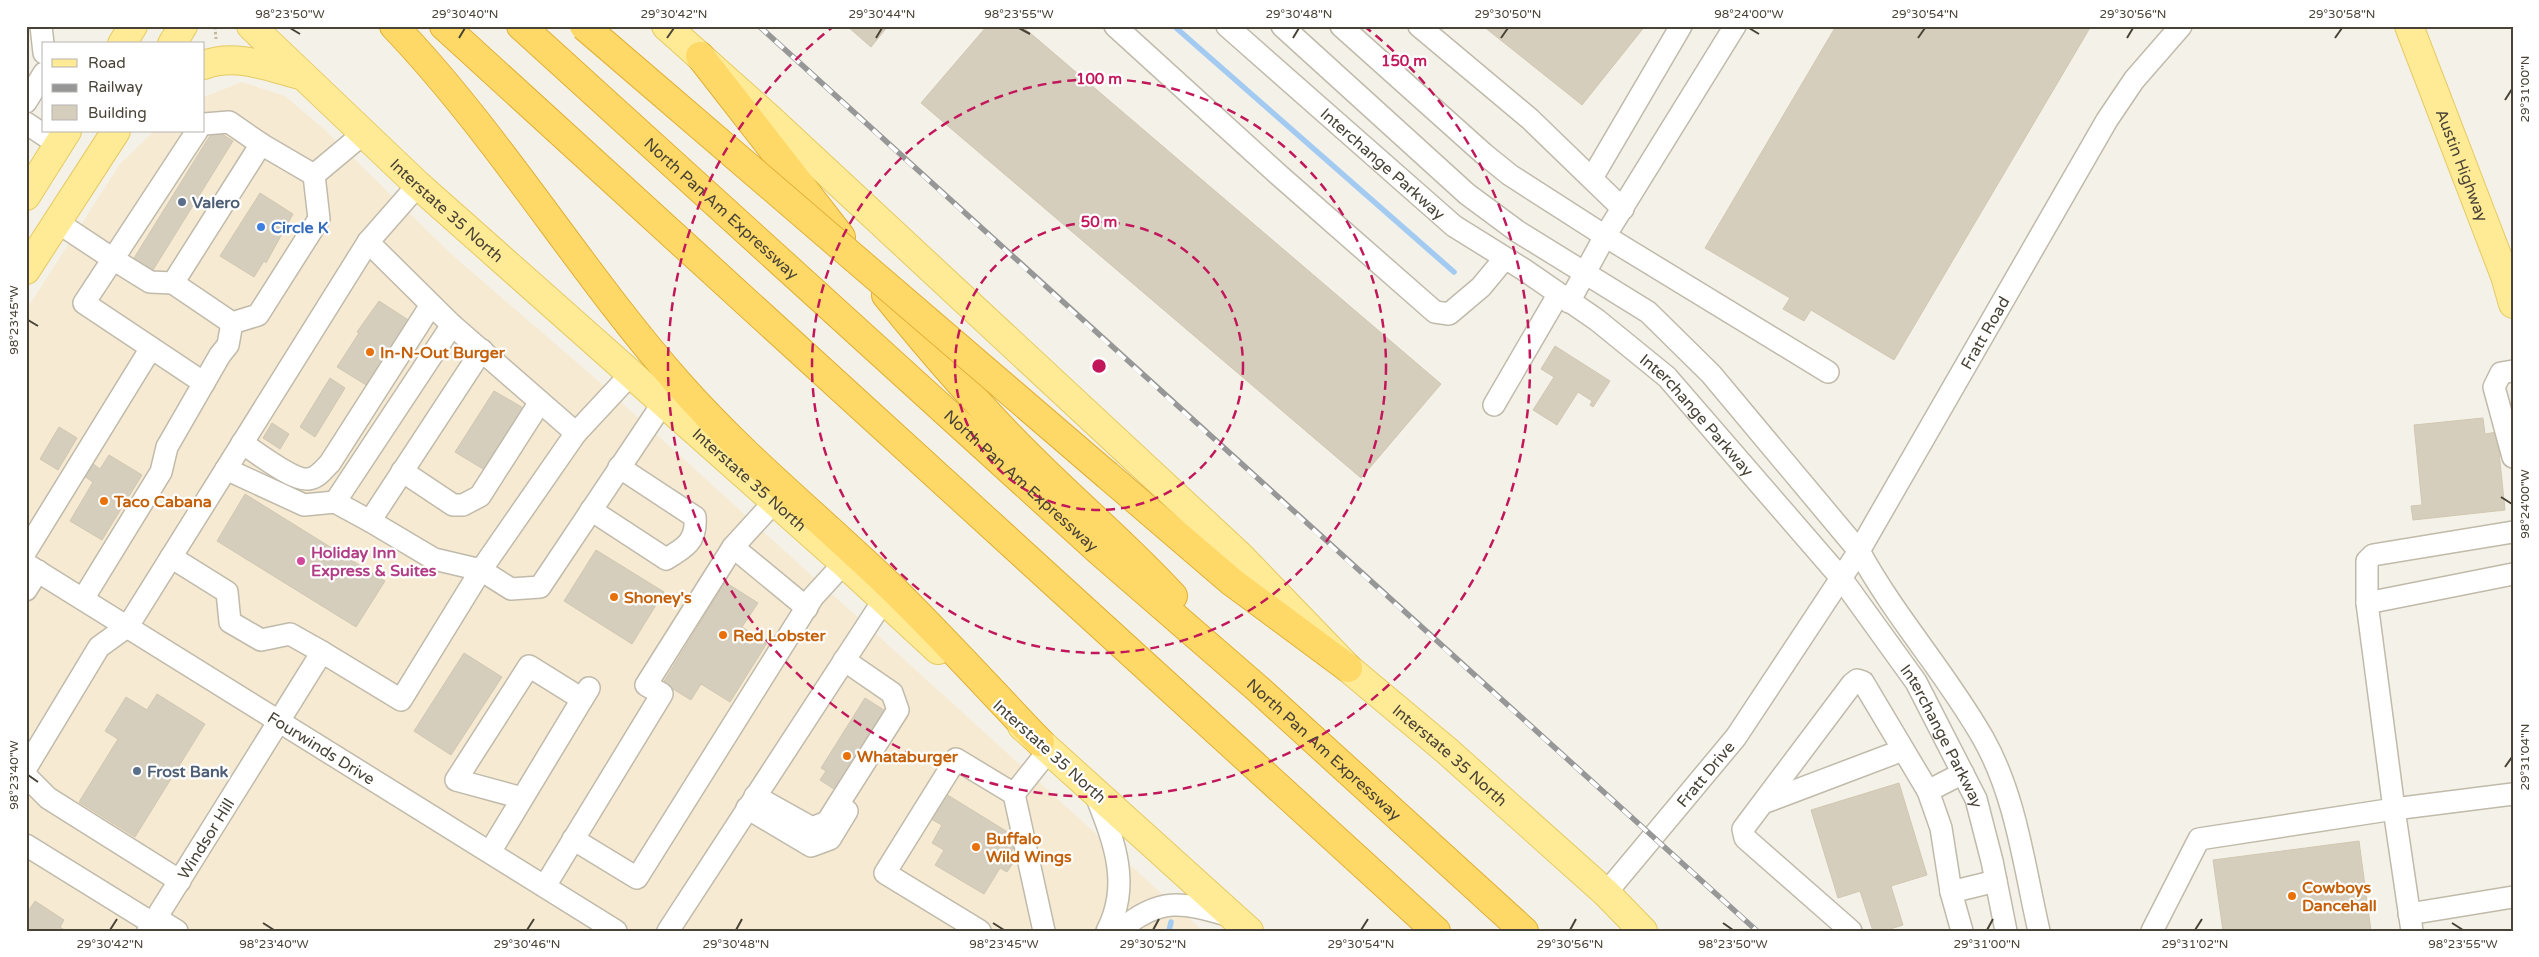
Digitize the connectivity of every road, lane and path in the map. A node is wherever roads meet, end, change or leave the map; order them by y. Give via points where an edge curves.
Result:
1 (41, 26) edge
2 (113, 26) edge
3 (134, 26) edge
4 (183, 26) edge
5 (250, 26) edge
6 (270, 26) edge
7 (394, 26) edge
8 (444, 26) edge
9 (521, 26) edge
10 (584, 26) edge
11 (666, 26) edge
12 (1115, 26) edge
13 (1227, 26) edge
14 (1282, 26) edge
15 (1341, 26) edge
16 (1420, 26) edge
17 (1681, 26) edge
18 (1735, 26) edge
19 (2181, 26) edge
20 (2409, 26) edge
21 (43, 42) edge
22 (109, 42) edge
23 (123, 42) edge
24 (173, 42) edge
25 (700, 56) junction
26 (205, 65) edge
27 (301, 75) junction
28 (42, 76) edge
29 (26, 102) edge
30 (26, 123) edge
31 (205, 124) edge
32 (42, 129) edge
33 (48, 132) edge
34 (115, 132) edge
35 (196, 132) edge
36 (363, 134) junction
37 (63, 138) edge
38 (261, 144) junction
39 (314, 176) junction
40 (1592, 178) junction
41 (418, 185) junction
42 (26, 196) edge
43 (1623, 209) junction
44 (57, 222) junction
45 (1605, 236) junction
46 (368, 242) junction
47 (1505, 258) junction
48 (113, 259) junction
49 (26, 270) edge
50 (1586, 273) junction
51 (173, 283) junction
52 (1563, 298) junction
53 (2513, 304) edge
54 (431, 305) junction
55 (232, 323) junction
56 (452, 325) junction
57 (151, 348) junction
58 (482, 350) junction
59 (2513, 371) edge
60 (1828, 372) dead end
61 (630, 375) junction
62 (204, 383) junction
63 (540, 402) junction
64 (663, 403) junction
65 (1494, 405) dead end
66 (576, 434) junction
67 (242, 443) junction
68 (2513, 457) edge
69 (619, 467) junction
70 (226, 469) junction
71 (402, 471) junction
72 (335, 502) junction
73 (774, 502) junction
74 (591, 510) junction
75 (370, 520) junction
76 (2513, 532) edge
77 (733, 547) junction
78 (26, 551) edge
79 (1859, 551) junction
80 (171, 557) junction
81 (844, 563) junction
82 (32, 568) edge
83 (481, 570) junction
84 (2513, 574) edge
85 (1841, 578) junction
86 (26, 590) edge
87 (83, 599) junction
88 (883, 601) junction
89 (2367, 603) junction
90 (807, 608) junction
91 (128, 626) junction
92 (1796, 648) joint
93 (322, 652) junction
94 (844, 660) junction
95 (1348, 668) junction
96 (1257, 688) junction
97 (279, 721) junction
98 (1044, 746) junction
99 (1903, 750) junction
100 (26, 768) edge
101 (1963, 773) junction
102 (26, 776) edge
103 (1094, 790) junction
104 (1928, 791) junction
105 (1014, 794) junction
106 (2513, 794) edge
107 (522, 798) junction
108 (751, 802) junction
109 (1763, 803) junction
110 (2394, 809) junction
111 (574, 839) junction
112 (26, 846) edge
113 (490, 852) junction
114 (180, 880) junction
115 (1996, 882) junction
116 (544, 886) junction
117 (1951, 892) junction
118 (1606, 893) junction
119 (2513, 897) edge
120 (2411, 922) edge
121 (152, 924) edge
122 (1241, 924) edge
123 (177, 931) edge
124 (616, 931) edge
125 (668, 931) edge
126 (980, 931) edge
127 (1044, 931) edge
128 (1106, 931) edge
129 (1120, 931) edge
130 (1436, 931) edge
131 (1524, 931) edge
132 (1643, 931) edge
133 (1851, 931) edge
134 (1962, 931) edge
135 (2006, 931) edge
136 (2039, 931) edge
137 (2152, 931) edge

1 - 21 street
2 - 22 main road
3 - 23 main road
4 - 24 main road
5 - 27 main road, Interstate 35 North
6 - 27 main road
7 - 98 highway via 462,106 635,333 698,406 894,591
8 - 130 highway
9 - 96 highway, North Pan Am Expressway via 1099,551
10 - 95 highway, bridge via 1232,582
11 - 25 main road, Interstate 35 North
12 - 47 street via 1435,312 1449,314 1481,287
13 - 47 street, Interchange Parkway via 1454,226
14 - 50 street, Interchange Parkway via 1467,194 1517,231
15 - 45 street via 1510,175
16 - 40 street via 1530,119
17 - 40 street
18 - 43 street
19 - 79 street, Fratt Road via 2134,80 2107,120
20 - 53 main road, Austin Highway
25 - 95 main road, Interstate 35 North via 1239,555
25 - 96 highway via 909,323 978,403 1031,458 1140,560
26 - 27 main road via 243,60
27 - 36 main road, Interstate 35 North
28 - 29 street
30 - 32 street
31 - 38 street via 229,122
33 - 37 street
34 - 44 main road
35 - 48 street
36 - 39 street
36 - 41 main road, Interstate 35 North
37 - 42 main road
38 - 39 street
38 - 51 street
39 - 55 street via 319,219 258,315
40 - 43 street
41 - 46 street
41 - 61 main road, Interstate 35 North
43 - 45 street
44 - 48 street
44 - 49 main road
45 - 50 street
45 - 60 street
46 - 54 street
46 - 67 street
47 - 52 street, Interchange Parkway
48 - 51 street via 150,282
48 - 57 street via 84,303
50 - 52 street
50 - 79 street, Interchange Parkway via 1648,312 1711,374
51 - 55 street
52 - 65 street
52 - 85 street, Interchange Parkway via 1597,320 1667,377
54 - 56 street
54 - 67 street via 330,463 319,475 308,479 295,476
55 - 62 street via 228,345
56 - 58 street
56 - 72 street
57 - 62 street
57 - 78 street
58 - 63 street
58 - 71 street
59 - 68 street via 2501,373 2494,387
61 - 64 main road, Interstate 35 North
61 - 66 street
62 - 87 street via 167,447 161,472
63 - 66 street
63 - 71 street via 480,496 471,502 453,505
64 - 69 street
64 - 73 main road, Interstate 35 North
66 - 83 street
67 - 70 street
69 - 74 street
69 - 74 street via 695,517 696,529 686,548 666,559
70 - 72 street via 304,505
70 - 80 street
71 - 75 street
72 - 75 street
73 - 77 street
73 - 81 main road, Interstate 35 North
74 - 83 street via 540,587 511,589
75 - 83 street via 434,559
76 - 89 street via 2373,555 2367,561
77 - 90 street
77 - 111 street via 646,685 662,694
79 - 85 street, Fratt Road
79 - 136 street, Interchange Parkway via 1875,580 1983,739 2006,789
80 - 91 street
80 - 93 street via 227,592 230,622 261,640 290,634
81 - 88 main road, Interstate 35 North
81 - 90 street
82 - 86 street
82 - 87 street, Fourwinds Drive
83 - 93 street via 401,700
84 - 89 street
85 - 92 street, Fratt Road
85 - 101 street, Interchange Parkway via 1916,682
87 - 91 street, Fourwinds Drive
88 - 94 street
88 - 98 main road, Interstate 35 North
89 - 110 street
90 - 111 street via 637,878
91 - 97 street, Fourwinds Drive
91 - 100 street via 99,648
92 - 118 street, Fratt Drive via 1736,737
93 - 97 street, Windsor Hill
94 - 108 street
94 - 108 street via 892,693 898,710 826,822 812,828
95 - 118 main road, Interstate 35 North via 1446,750
96 - 131 highway, North Pan Am Expressway
97 - 113 street, Fourwinds Drive
97 - 114 street, Windsor Hill
98 - 103 main road, Interstate 35 North
98 - 105 street
99 - 104 street
99 - 109 street
99 - 109 street via 1863,682 1857,680
101 - 104 street
101 - 115 street, Interchange Parkway via 1976,799
102 - 114 street via 48,798
103 - 122 main road, Interstate 35 North
103 - 128 street via 1119,864 1117,908
104 - 117 street via 1941,828
105 - 126 street via 956,759 885,873
105 - 127 street
106 - 110 street
107 - 107 street via 586,693 528,666 456,780
107 - 113 street
108 - 125 street
109 - 133 street via 1744,829 1745,838
110 - 120 street
110 - 137 street via 2200,839
111 - 116 street
112 - 121 street
113 - 116 street, Fourwinds Drive
114 - 121 street, Windsor Hill
115 - 117 street
115 - 135 street, Interchange Parkway
116 - 124 street, Fourwinds Drive
117 - 134 street
118 - 132 main road, Interstate 35 North
119 - 120 street
121 - 123 street
122 - 129 street via 1191,904 1170,905 1140,914

